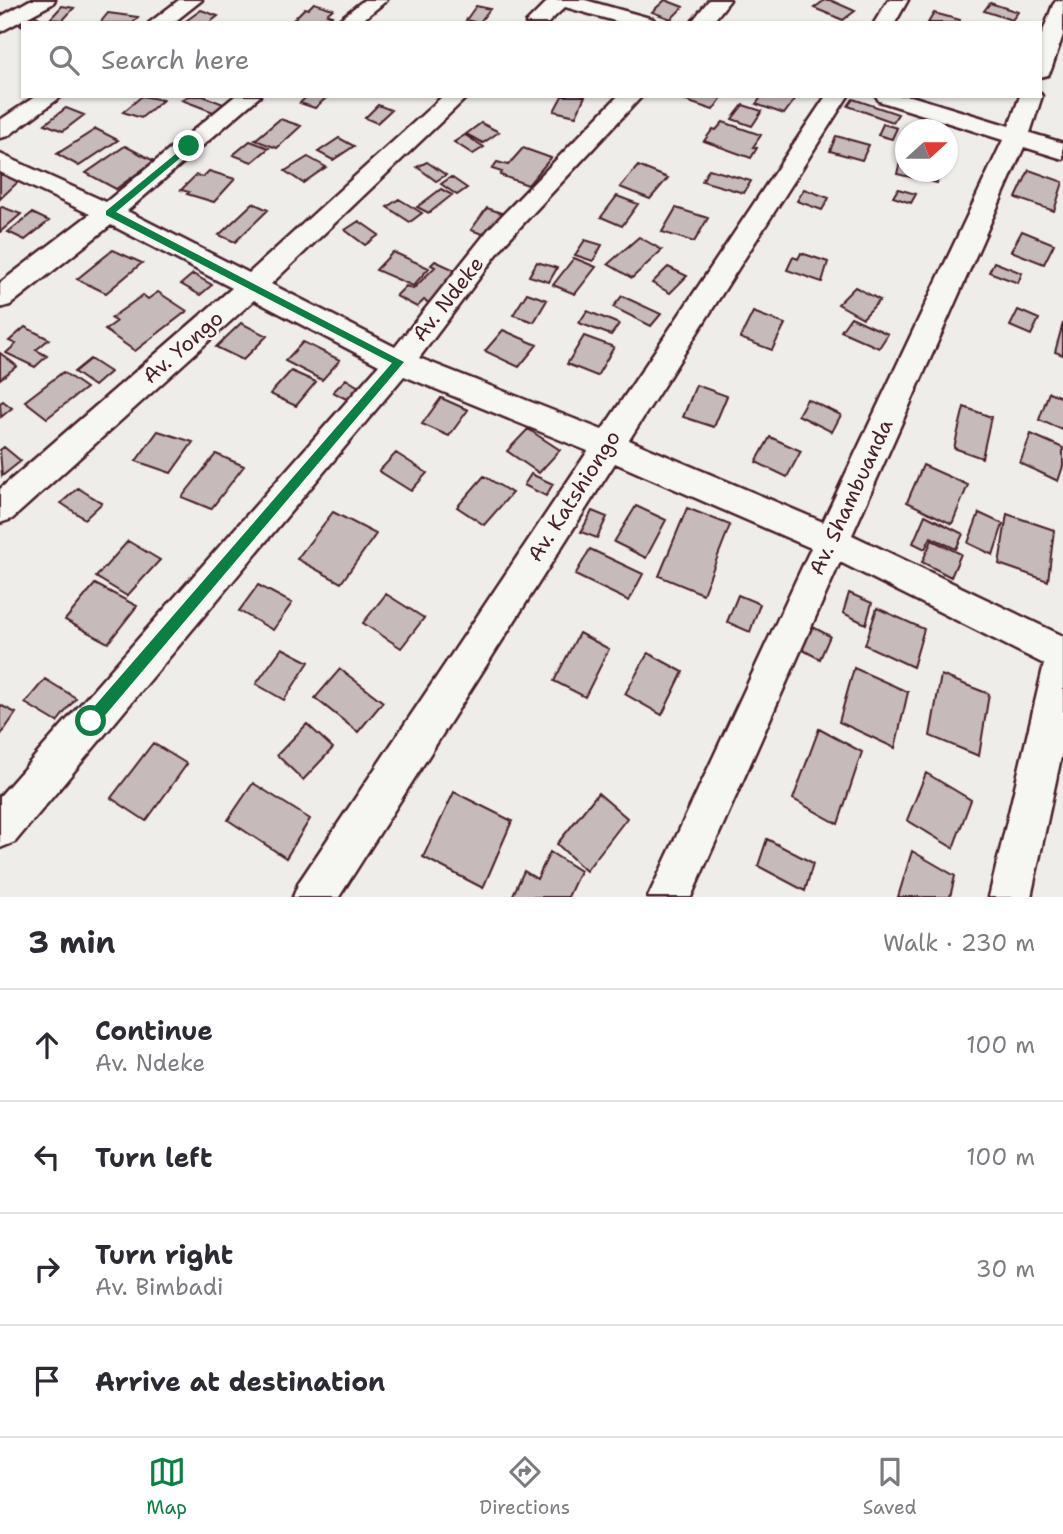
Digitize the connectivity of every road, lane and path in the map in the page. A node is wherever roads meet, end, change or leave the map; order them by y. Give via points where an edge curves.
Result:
1 (46, 0) edge
2 (192, 0) edge
3 (377, 0) edge
4 (561, 0) edge
5 (720, 0) edge
6 (898, 0) edge
7 (1063, 5) edge
8 (162, 21) edge
9 (348, 21) edge
10 (538, 21) edge
11 (639, 21) edge
12 (703, 21) edge
13 (885, 21) edge
14 (0, 26) edge
15 (1042, 64) edge
16 (48, 98) edge
17 (247, 98) edge
18 (455, 98) edge
19 (629, 98) edge
20 (836, 98) edge
21 (894, 98) edge
22 (1030, 98) edge
23 (0, 131) edge
24 (1017, 136) junction
25 (1063, 151) edge
26 (0, 162) edge
27 (110, 213) junction
28 (252, 286) junction
29 (0, 298) edge
30 (399, 362) junction
31 (607, 445) junction
32 (0, 509) edge
33 (831, 541) junction
34 (1063, 655) edge
35 (1063, 661) edge
36 (0, 827) edge
37 (314, 897) edge
38 (669, 897) edge
39 (1010, 897) edge

1 - 14 street
2 - 8 street
3 - 9 street
4 - 10 street
4 - 11 street
5 - 12 street
6 - 13 street
7 - 15 street
16 - 23 street
17 - 27 street
18 - 28 street, Av. Yongo
19 - 30 street, Av. Ndeke via 498,235
20 - 31 street, Av. Katshiongo
21 - 24 street
22 - 24 street, Av. Shambuanda
24 - 25 street
24 - 33 street, Av. Shambuanda
26 - 27 street
27 - 28 street
27 - 29 street
28 - 30 street
28 - 32 street, Av. Yongo
30 - 31 street
30 - 36 street, Av. Ndeke
31 - 33 street
31 - 37 street, Av. Katshiongo
33 - 34 street
33 - 38 street, Av. Shambuanda
35 - 39 street

